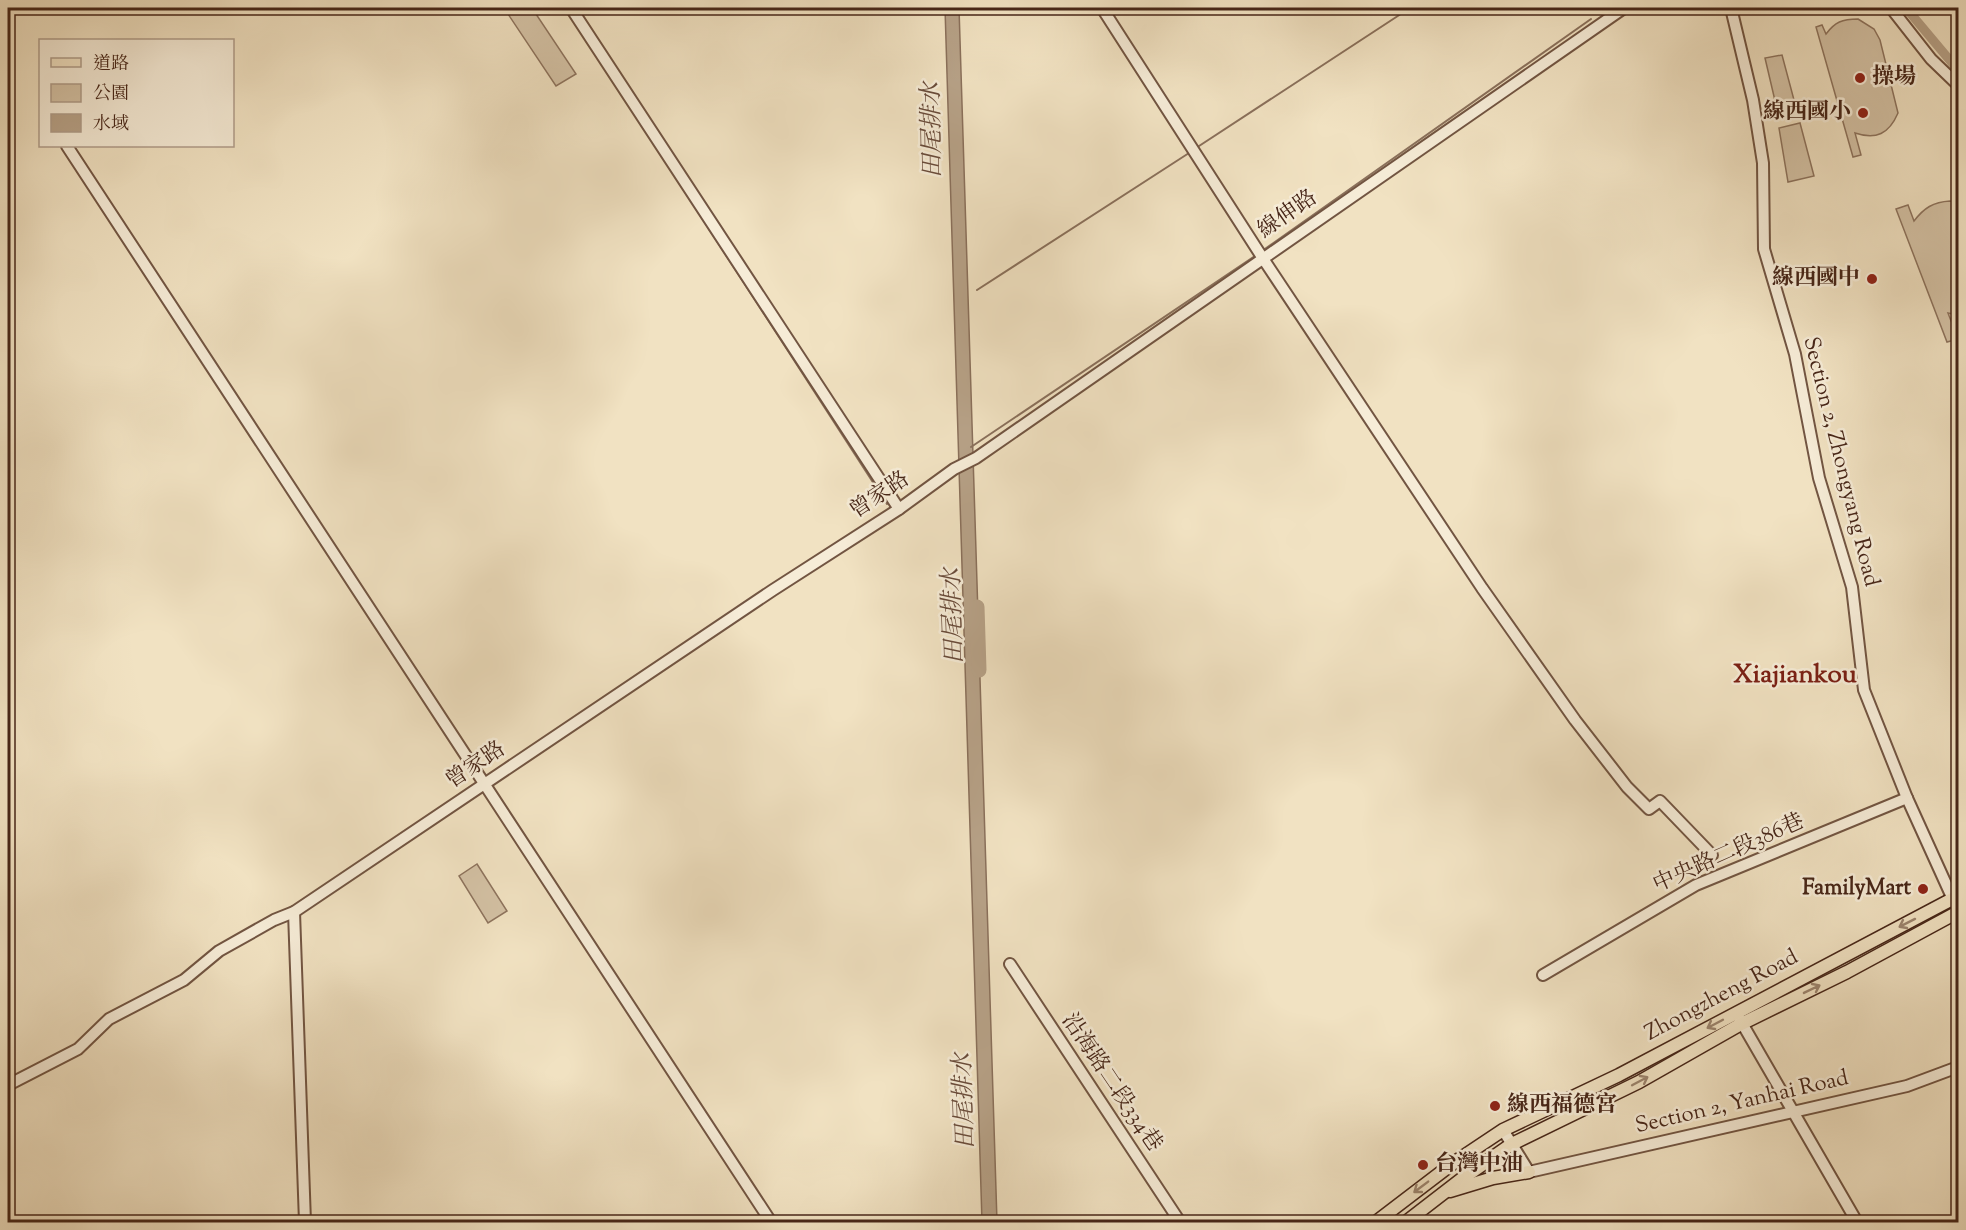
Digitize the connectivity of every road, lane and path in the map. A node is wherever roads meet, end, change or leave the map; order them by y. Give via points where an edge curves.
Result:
1 (571, 8) edge
2 (1102, 8) edge
3 (1624, 8) edge
4 (1731, 8) edge
5 (1891, 8) edge
6 (1959, 85) edge
7 (68, 147) edge
8 (1262, 257) junction
9 (961, 466) joint
10 (898, 509) junction
11 (484, 784) junction
12 (1906, 798) junction
13 (1712, 855) dead end
14 (1956, 898) edge
15 (298, 910) junction
16 (1958, 912) edge
17 (1010, 964) dead end
18 (1543, 975) dead end
19 (1739, 1018) junction
20 (1959, 1067) edge
21 (8, 1085) edge
22 (1794, 1112) junction
23 (1503, 1130) junction
24 (1512, 1144) junction
25 (1529, 1172) junction
26 (1443, 1193) junction
27 (305, 1222) edge
28 (771, 1222) edge
29 (1180, 1222) edge
30 (1376, 1222) edge
31 (1406, 1222) edge
32 (1857, 1222) edge

1 - 10 street
2 - 8 street
3 - 8 street, 線伸路
4 - 12 street, Section 2, Zhongyang Road via 1763,163 1764,249 1795,354 1819,478 1852,586 1864,690
5 - 6 street via 1930,59
7 - 11 street
8 - 9 street, 線伸路
8 - 13 street via 1482,588 1575,720 1649,809 1660,801
9 - 10 street, 曾家路
10 - 11 street, 曾家路
11 - 15 street, 曾家路
11 - 28 street
12 - 14 street, Section 2, Zhongyang Road
12 - 18 street, 中央路二段386巷 via 1696,885
14 - 16 street, Section 2, Zhongyang Road
14 -> 19 main road, Zhongzheng Road
15 - 21 street, 曾家路 via 219,951 183,980 109,1019 78,1049
15 - 27 street
19 -> 16 main road, Zhongzheng Road via 1847,972
17 - 29 street, 沿海路二段334巷
19 - 22 street
19 -> 23 main road, Zhongzheng Road
24 -> 19 main road, Zhongzheng Road via 1639,1082
20 - 22 street, Section 2, Yanhai Road via 1907,1086
22 - 25 street, Section 2, Yanhai Road
22 - 32 street
23 - 24 street
23 -> 30 main road
24 - 25 street
24 - 26 main road
25 - 26 main road
26 - 31 main road

